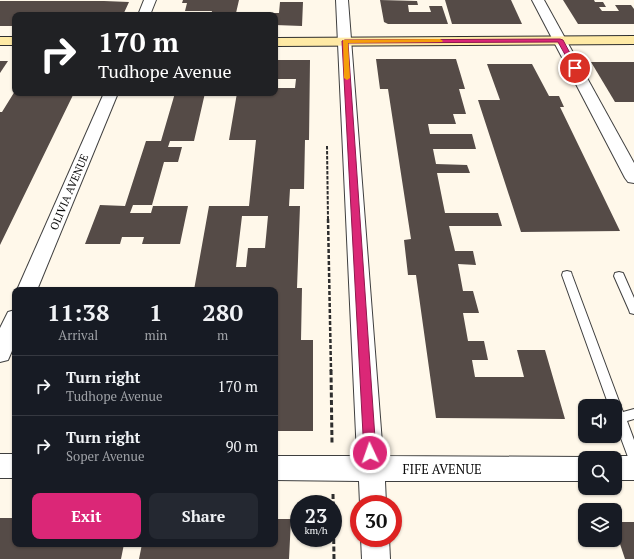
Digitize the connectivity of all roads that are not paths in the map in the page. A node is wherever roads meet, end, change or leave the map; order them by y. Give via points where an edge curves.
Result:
1 (150, 0) edge
2 (342, 0) edge
3 (538, 0) edge
4 (145, 12) edge
5 (560, 40) junction
6 (634, 40) edge
7 (0, 41) edge
8 (12, 41) edge
9 (345, 41) junction
10 (278, 42) edge
11 (110, 96) edge
12 (634, 178) edge
13 (567, 275) dead end
14 (619, 276) dead end
15 (28, 287) edge
16 (634, 310) edge
17 (12, 325) edge
18 (0, 353) edge
19 (613, 399) edge
20 (634, 414) edge
21 (622, 417) edge
22 (622, 424) edge
23 (634, 457) edge
24 (0, 466) edge
25 (12, 466) edge
26 (278, 468) edge
27 (578, 468) edge
28 (622, 468) edge
29 (634, 468) edge
30 (371, 469) junction
31 (372, 495) edge
32 (375, 547) edge
33 (376, 559) edge

1 - 4 street
2 - 9 street
3 - 5 street
5 - 6 street
5 - 9 street
5 - 12 street
7 - 8 street
9 - 10 street
9 - 30 street
11 - 15 street, OLIVIA AVENUE
13 - 19 lane
14 - 16 lane
17 - 18 street
20 - 21 lane
22 - 23 lane
24 - 25 street
26 - 30 street, FIFE AVENUE
27 - 30 street, FIFE AVENUE
28 - 29 street
30 - 31 street
32 - 33 street

